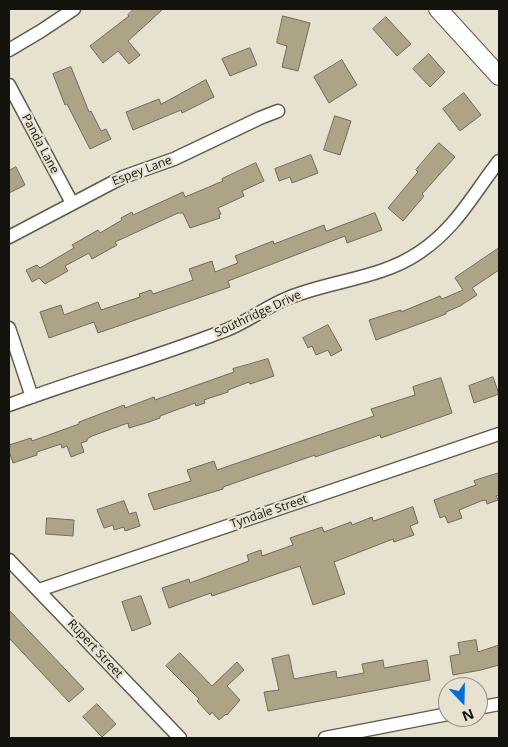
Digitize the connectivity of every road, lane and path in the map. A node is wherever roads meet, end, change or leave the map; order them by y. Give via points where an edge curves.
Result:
1 (74, 9) edge
2 (438, 9) edge
3 (9, 50) edge
4 (499, 76) edge
5 (9, 85) edge
6 (278, 112) dead end
7 (499, 161) edge
8 (72, 203) junction
9 (9, 237) edge
10 (9, 328) edge
11 (32, 397) junction
12 (9, 405) edge
13 (499, 434) edge
14 (9, 560) edge
15 (39, 590) junction
16 (438, 716) edge
17 (180, 738) edge
18 (324, 738) edge

1 - 3 street
2 - 4 main road
5 - 8 street, Panda Lane
6 - 8 street, Espey Lane via 122,177
7 - 11 street, Southridge Drive via 455,222 432,243 399,264 376,274 287,298 221,332
8 - 9 street, Espey Lane
10 - 11 street
11 - 12 street, Southridge Drive
13 - 15 street, Tyndale Street
14 - 15 street, Rupert Street
15 - 17 street, Rupert Street
16 - 18 street

